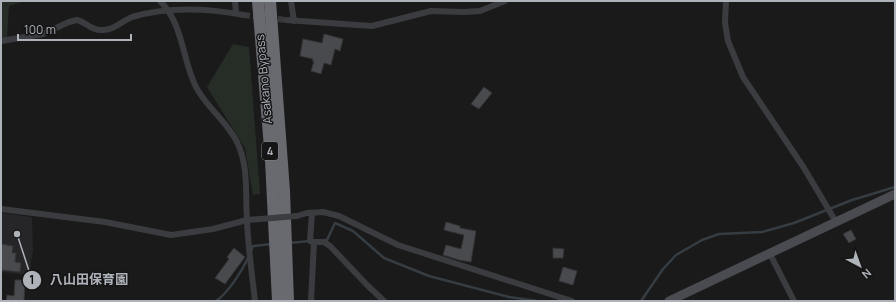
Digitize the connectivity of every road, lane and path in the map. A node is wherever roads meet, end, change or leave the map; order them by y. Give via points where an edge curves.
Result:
1 (160, 1) edge
2 (235, 1) edge
3 (258, 1) edge
4 (270, 1) edge
5 (291, 1) edge
6 (505, 1) edge
7 (726, 1) edge
8 (168, 10) junction
9 (236, 14) junction
10 (244, 15) tunnel mouth
11 (286, 20) tunnel mouth
12 (294, 21) junction
13 (1, 41) edge
14 (895, 194) edge
15 (1, 209) edge
16 (312, 213) junction
17 (247, 220) junction
18 (836, 222) junction
19 (314, 242) junction
20 (770, 254) junction
21 (255, 301) edge
22 (278, 301) edge
23 (288, 301) edge
24 (311, 301) edge
25 (384, 301) edge
26 (572, 301) edge
27 (669, 301) edge
28 (794, 301) edge

1 - 8 street
2 - 9 street
3 - 22 highway, Asakano Bypass / 4 via 271,160
4 - 23 highway, Asakano Bypass / 4 via 284,191
5 - 12 street
6 - 12 street via 480,11 432,11 372,26
7 - 18 street via 725,23 728,40 743,77 804,168
8 - 9 street via 183,8
8 - 13 street via 131,18 107,30 92,29 77,20 42,34
8 - 17 street via 196,87 238,142 245,168
9 - 10 street
11 - 12 street
14 - 18 street
15 - 17 street via 105,222 171,234
16 - 17 street, bridge
16 - 19 street via 310,241
16 - 26 street via 323,212 339,216 398,245
17 - 21 street
18 - 20 street
19 - 24 street
19 - 25 street via 324,242 330,246
20 - 27 street
20 - 28 street

